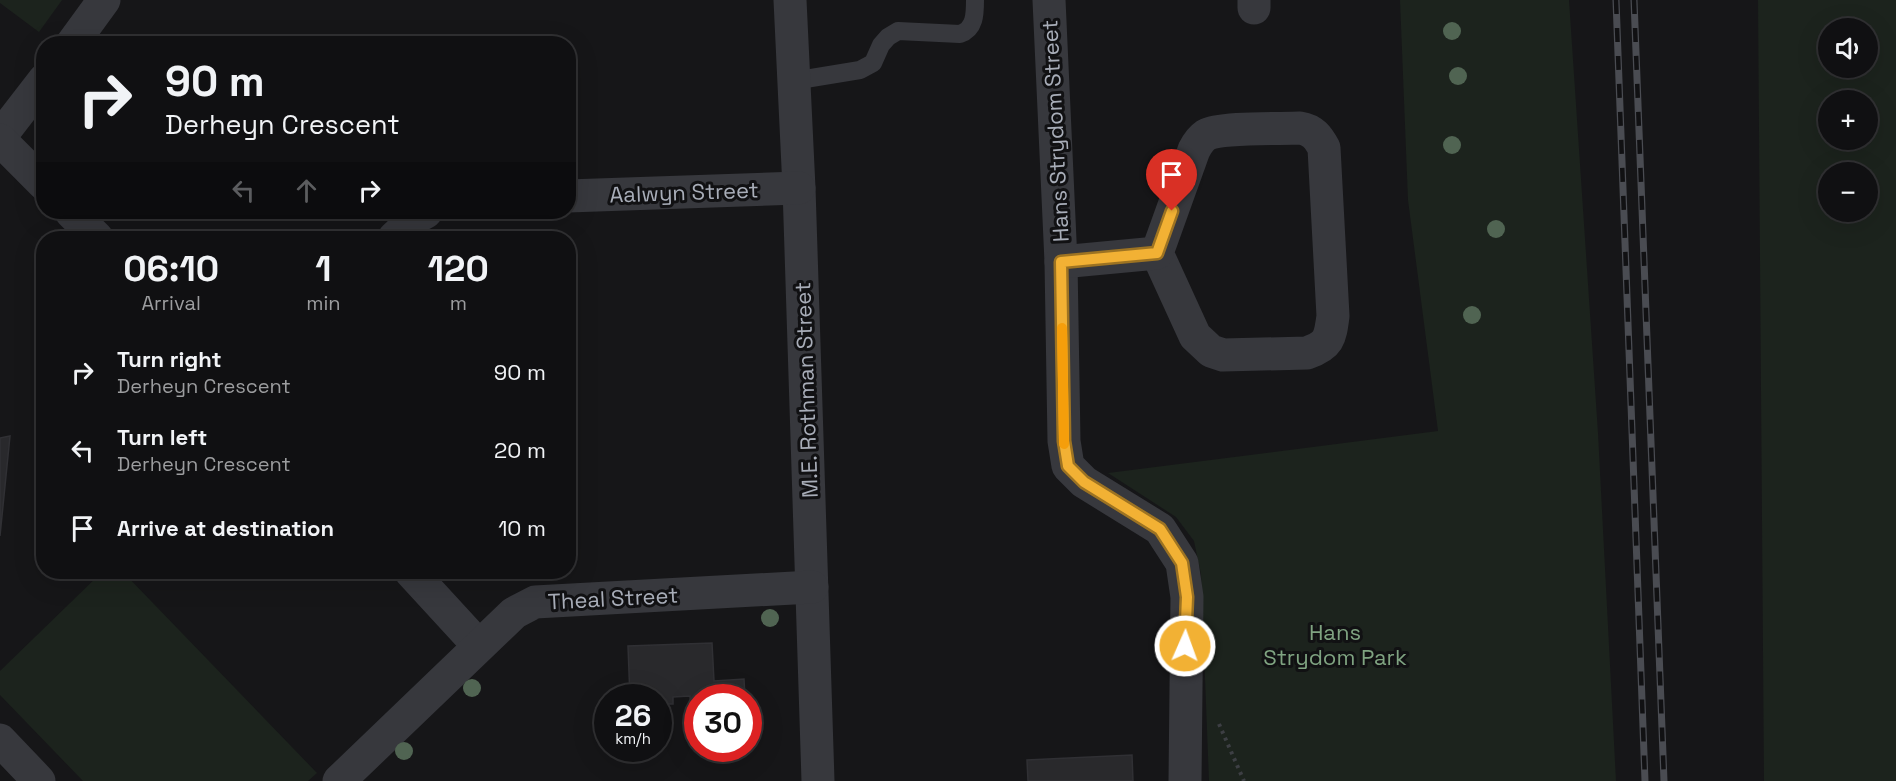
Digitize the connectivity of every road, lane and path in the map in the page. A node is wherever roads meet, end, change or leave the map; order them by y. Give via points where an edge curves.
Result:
1 (104, 0) edge
2 (790, 0) edge
3 (975, 0) edge
4 (1049, 0) edge
5 (78, 36) edge
6 (793, 81) junction
7 (36, 91) edge
8 (0, 138) edge
9 (36, 176) edge
10 (799, 188) junction
11 (576, 196) edge
12 (78, 219) edge
13 (415, 219) edge
14 (90, 231) edge
15 (402, 231) edge
16 (1157, 253) junction
17 (1061, 262) junction
18 (417, 579) edge
19 (812, 587) junction
20 (479, 646) junction
21 (0, 740) edge
22 (39, 781) edge
23 (339, 781) edge
24 (818, 781) edge
25 (1185, 781) edge

1 - 5 street
2 - 6 street, M.E. Rothman Street
3 - 6 lane via 968,31 898,31 881,45 873,63 860,70
4 - 17 street, Hans Strydom Street
6 - 10 street, M.E. Rothman Street
7 - 8 street
8 - 9 street
10 - 11 street, Aalwyn Street
10 - 19 street, M.E. Rothman Street
12 - 14 street
13 - 15 street
16 - 16 street via 1200,139 1222,131 1300,128 1308,129 1319,139 1324,148 1333,316 1331,335 1319,349 1307,353 1223,355 1211,351 1195,336
16 - 17 street
17 - 25 street, Hans Strydom Street via 1064,441 1068,466 1084,482 1160,529 1182,563 1187,597
18 - 20 street
19 - 20 street, Theal Street via 535,602 514,613
19 - 24 street, M.E. Rothman Street
20 - 23 street, Theal Street
21 - 22 street

